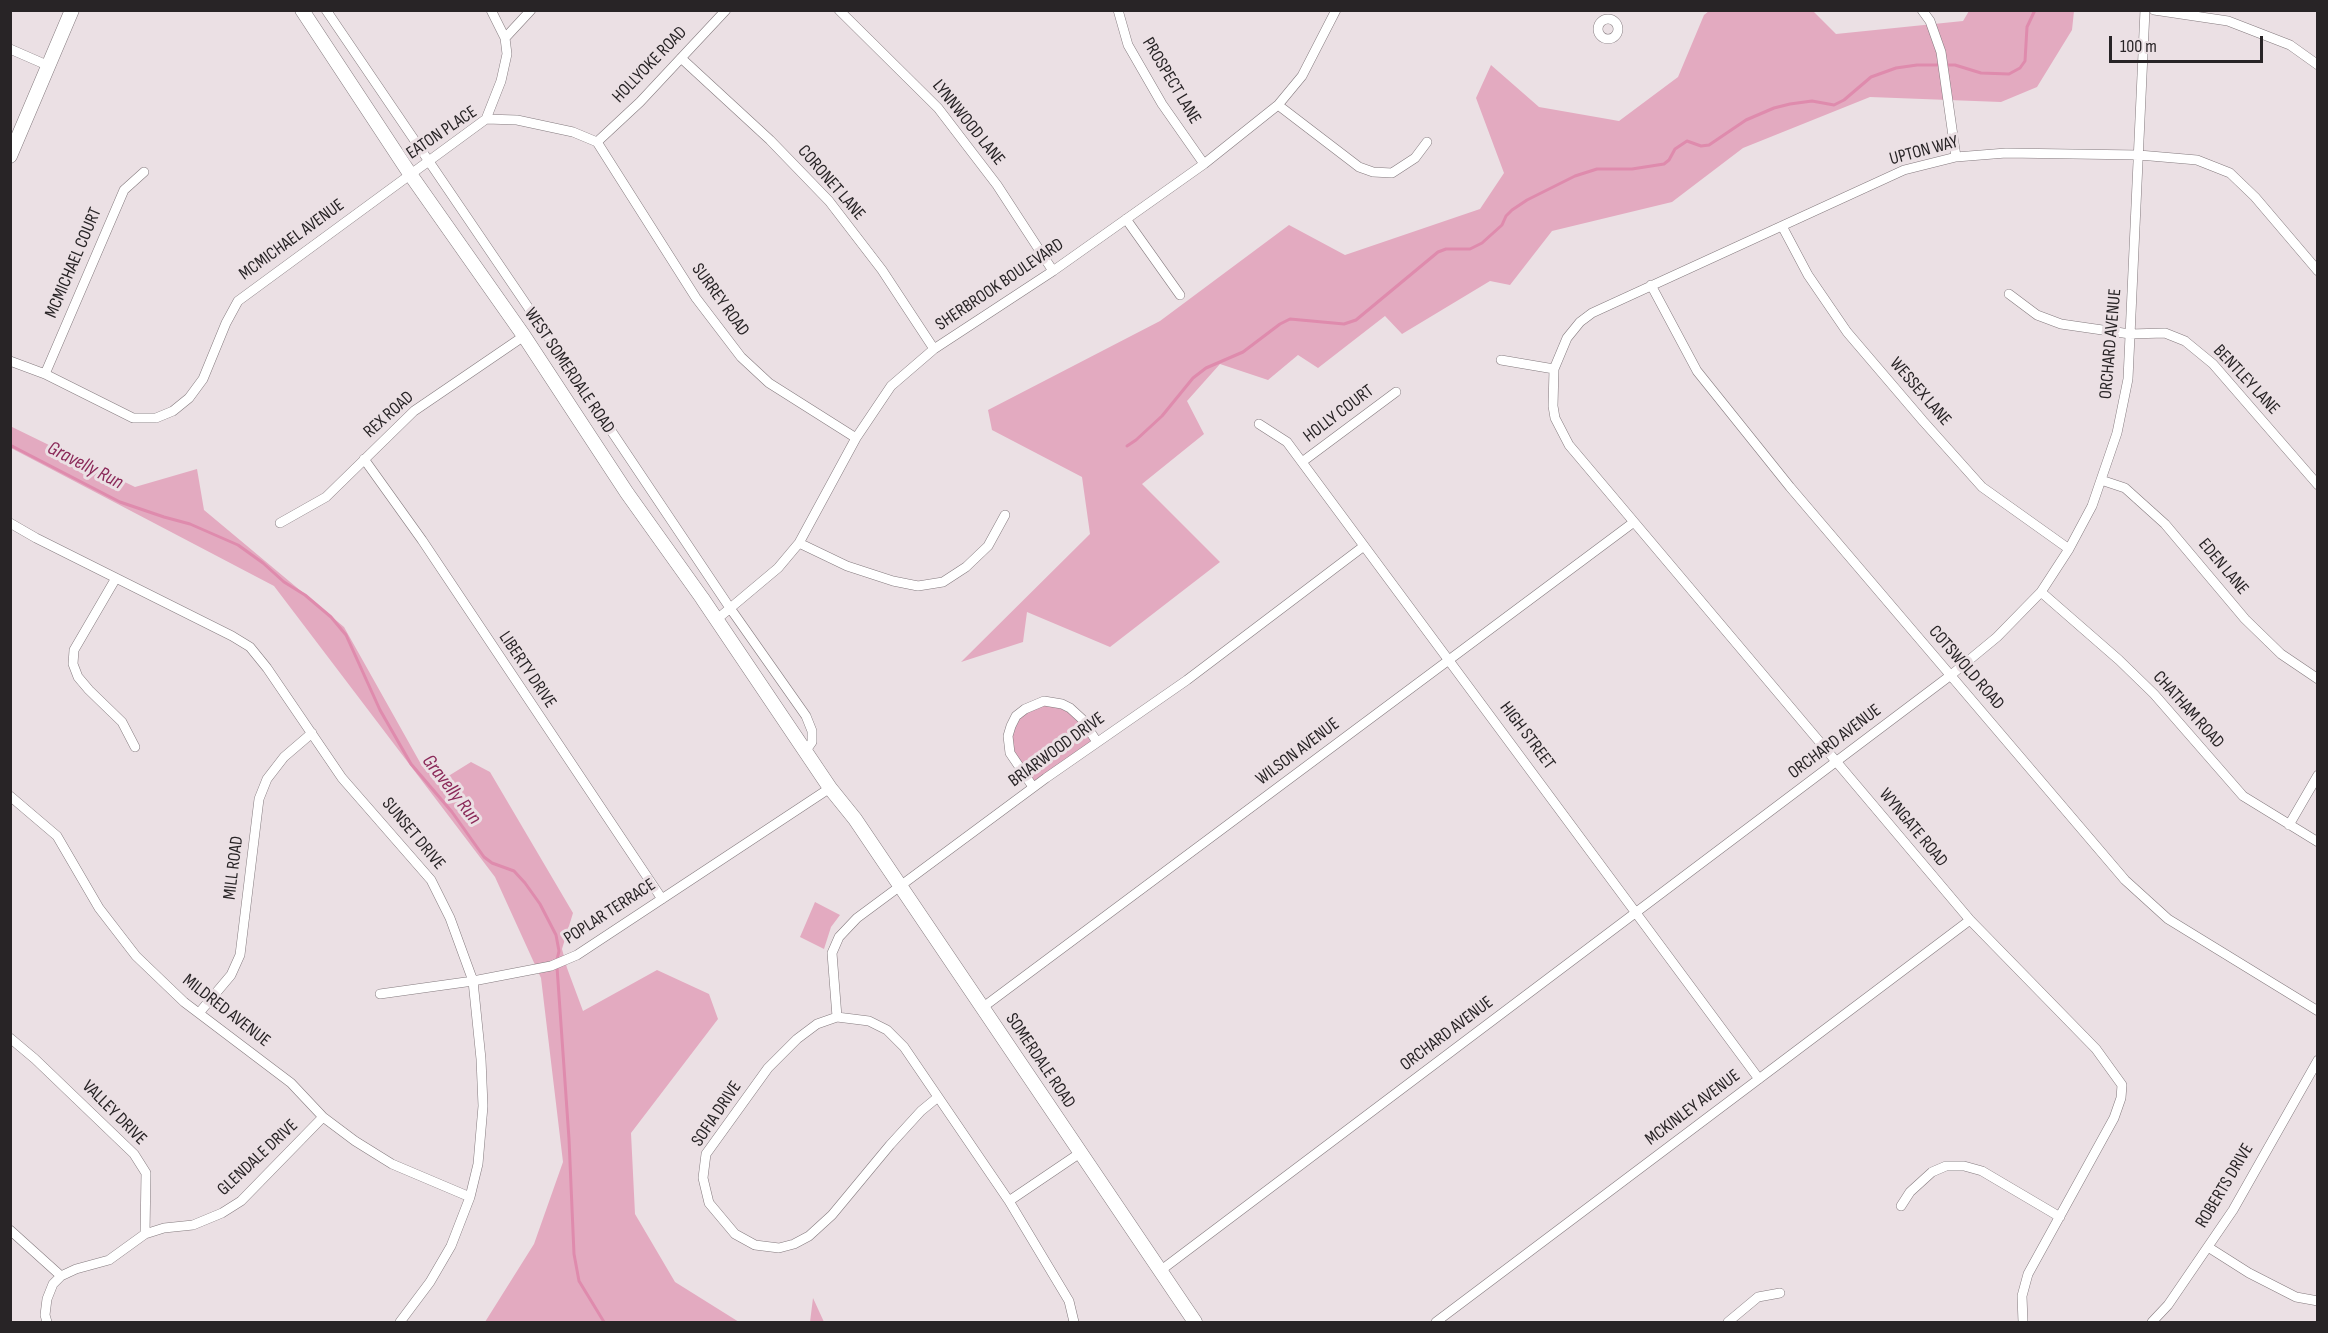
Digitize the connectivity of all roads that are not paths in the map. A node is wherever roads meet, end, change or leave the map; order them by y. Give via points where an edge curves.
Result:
1 (72, 10) edge
2 (302, 10) edge
3 (326, 10) edge
4 (491, 10) edge
5 (531, 10) edge
6 (726, 10) edge
7 (839, 10) edge
8 (1118, 10) edge
9 (1336, 10) edge
10 (1922, 10) edge
11 (2145, 10) edge
12 (2154, 10) edge
13 (505, 38) junction
14 (10, 49) edge
15 (681, 58) junction
16 (2318, 65) edge
17 (49, 66) junction
18 (1278, 105) junction
19 (486, 119) junction
20 (597, 142) junction
21 (1427, 142) dead end
22 (2139, 155) junction
23 (10, 156) edge
24 (1956, 157) junction
25 (427, 162) junction
26 (1204, 164) junction
27 (144, 172) dead end
28 (410, 174) junction
29 (1126, 219) junction
30 (1782, 226) junction
31 (1053, 271) junction
32 (2318, 271) edge
33 (1651, 285) junction
34 (2009, 294) dead end
35 (1180, 295) dead end
36 (2130, 334) junction
37 (524, 336) junction
38 (934, 349) junction
39 (1501, 360) dead end
40 (10, 361) edge
41 (1554, 369) junction
42 (45, 374) junction
43 (1396, 392) dead end
44 (1259, 424) dead end
45 (856, 438) junction
46 (364, 459) junction
47 (1302, 462) junction
48 (2101, 480) junction
49 (2318, 485) edge
50 (1005, 515) dead end
51 (1634, 522) junction
52 (10, 523) edge
53 (280, 523) dead end
54 (799, 543) junction
55 (1364, 546) junction
56 (2069, 549) junction
57 (116, 578) junction
58 (2041, 592) junction
59 (730, 608) junction
60 (716, 620) junction
61 (1449, 660) junction
62 (1951, 675) junction
63 (2318, 679) edge
64 (312, 733) junction
65 (1097, 742) junction
66 (135, 747) dead end
67 (805, 752) junction
68 (1836, 762) junction
69 (2318, 775) edge
70 (830, 788) junction
71 (1033, 788) junction
72 (10, 796) edge
73 (855, 819) joint
74 (2289, 825) junction
75 (2318, 842) edge
76 (899, 885) junction
77 (662, 899) junction
78 (1637, 912) junction
79 (1970, 920) junction
80 (473, 981) junction
81 (380, 994) dead end
82 (982, 1008) junction
83 (2318, 1011) edge
84 (199, 1012) junction
85 (837, 1017) junction
86 (10, 1038) edge
87 (2318, 1060) edge
88 (1759, 1079) junction
89 (938, 1097) junction
90 (323, 1117) junction
91 (1080, 1153) junction
92 (470, 1197) junction
93 (1008, 1201) junction
94 (1901, 1206) dead end
95 (2060, 1217) junction
96 (10, 1230) edge
97 (145, 1234) junction
98 (2208, 1247) junction
99 (1160, 1271) junction
100 (61, 1276) junction
101 (1780, 1293) dead end
102 (2318, 1300) edge
103 (47, 1323) edge
104 (400, 1323) edge
105 (1074, 1323) edge
106 (1195, 1323) edge
107 (1436, 1323) edge
108 (1728, 1323) edge
109 (2023, 1323) edge
110 (2152, 1323) edge

1 - 17 main road
2 - 28 main road, WEST SOMERDALE ROAD
3 - 25 street, WEST SOMERDALE ROAD
4 - 13 street
5 - 13 street
6 - 15 street, HOLLYOKE ROAD
7 - 31 street, LYNNWOOD LANE via 938,108 997,185
8 - 26 street, PROSPECT LANE via 1128,45 1162,104
9 - 18 street, SHERBROOK BOULEVARD via 1302,76
10 - 24 street via 1941,52
11 - 22 street, ORCHARD AVENUE
12 - 16 street via 2228,21 2290,45
13 - 19 street via 503,72
14 - 17 street
15 - 20 street, HOLLYOKE ROAD
15 - 38 street, CORONET LANE via 829,201 882,270
17 - 23 main road
18 - 21 street via 1359,167 1372,172 1392,173 1415,158
18 - 26 street, SHERBROOK BOULEVARD
19 - 20 street, EATON PLACE via 517,120 573,132
19 - 25 street, EATON PLACE
20 - 45 street, SURREY ROAD via 696,298 741,357 770,383
22 - 24 street, UPTON WAY via 2006,153
22 - 32 street, UPTON WAY via 2197,160 2230,173
22 - 36 street, ORCHARD AVENUE
24 - 30 street, UPTON WAY via 1904,170
25 - 28 street, EATON PLACE
25 - 59 street, WEST SOMERDALE ROAD
26 - 29 street, SHERBROOK BOULEVARD
27 - 42 street, MCMICHAEL COURT via 124,190
28 - 37 main road, WEST SOMERDALE ROAD
28 - 42 street, MCMICHAEL AVENUE via 238,301 203,379 173,411 156,418 133,418
29 - 31 street, SHERBROOK BOULEVARD
29 - 35 street
30 - 33 street, UPTON WAY
30 - 56 street, WESSEX LANE via 1808,275 1847,332 1923,422 1982,487
31 - 38 street, SHERBROOK BOULEVARD
33 - 41 street, UPTON WAY via 1580,322 1567,338
33 - 62 street, COTSWOLD ROAD via 1697,371 1790,487
34 - 36 street, BENTLEY LANE via 2037,315 2061,324
36 - 48 street, ORCHARD AVENUE via 2128,379 2120,422
36 - 49 street, BENTLEY LANE via 2165,333 2185,341 2213,364
37 - 46 street, REX ROAD via 414,411
37 - 60 main road, WEST SOMERDALE ROAD
38 - 45 street, SHERBROOK BOULEVARD via 891,386
39 - 41 street
40 - 42 street, MCMICHAEL AVENUE
41 - 51 street, WYNGATE ROAD via 1553,406 1560,432
43 - 47 street, HOLLY COURT
44 - 47 street, HIGH STREET via 1287,442
45 - 54 street, SHERBROOK BOULEVARD
46 - 53 street, REX ROAD via 326,497
46 - 77 street, LIBERTY DRIVE
47 - 55 street, HIGH STREET
48 - 56 street, ORCHARD AVENUE
48 - 63 street, EDEN LANE via 2126,488 2157,517 2245,619 2281,654
50 - 54 street via 987,546 943,582 918,585 893,581 847,566
51 - 61 street, WILSON AVENUE
51 - 68 street, WYNGATE ROAD
52 - 57 street, SUNSET DRIVE
54 - 59 street, SHERBROOK BOULEVARD via 778,568
55 - 61 street, HIGH STREET
55 - 65 street, BRIARWOOD DRIVE via 1187,680
56 - 58 street, ORCHARD AVENUE
57 - 64 street, SUNSET DRIVE via 250,647
57 - 66 street via 75,650 73,664 78,677 122,722
58 - 62 street, ORCHARD AVENUE via 1997,637
58 - 74 street, CHATHAM ROAD via 2154,694 2243,796
59 - 60 street, SHERBROOK BOULEVARD
59 - 67 street, WEST SOMERDALE ROAD via 806,716 813,730 812,742
60 - 67 main road, WEST SOMERDALE ROAD
61 - 78 street, HIGH STREET
61 - 82 street, WILSON AVENUE
62 - 68 street, ORCHARD AVENUE
62 - 83 street, COTSWOLD ROAD via 2125,880 2168,919
64 - 80 street, SUNSET DRIVE via 342,778 431,880
64 - 84 street, MILL ROAD via 284,757 267,779 259,799 240,955 231,975
65 - 71 street, BRIARWOOD DRIVE
65 - 71 street via 1082,719 1062,704 1044,701 1025,709 1016,716 1008,736 1010,753
67 - 70 main road, WEST SOMERDALE ROAD
68 - 78 street, ORCHARD AVENUE
68 - 79 street, WYNGATE ROAD
69 - 74 street
70 - 73 main road, WEST SOMERDALE ROAD
70 - 77 street, POPLAR TERRACE
71 - 76 street, BRIARWOOD DRIVE
72 - 84 street, MILDRED AVENUE via 57,836 99,908 136,956
73 - 76 main road, SOMERDALE ROAD
74 - 75 street, CHATHAM ROAD
76 - 82 main road, SOMERDALE ROAD
76 - 85 street, BRIARWOOD DRIVE via 838,937 832,953
77 - 80 street, POPLAR TERRACE via 577,955 551,966
78 - 88 street, HIGH STREET
78 - 99 street, ORCHARD AVENUE
79 - 88 street, MCKINLEY AVENUE
79 - 95 street, WYNGATE ROAD via 2096,1049 2122,1084 2114,1118
80 - 81 street, POPLAR TERRACE
80 - 92 street, SUNSET DRIVE via 483,1106 478,1164
82 - 91 main road, SOMERDALE ROAD
84 - 90 street, MILDRED AVENUE via 291,1083
85 - 89 street via 869,1021 886,1030 904,1047
85 - 89 street, SOFIA DRIVE via 817,1024 797,1039 706,1154 703,1178 709,1203 735,1233 755,1245 779,1248 809,1236
86 - 97 street, VALLEY DRIVE via 134,1154 146,1173
87 - 98 street, ROBERTS DRIVE
88 - 107 street, MCKINLEY AVENUE
89 - 93 street
90 - 92 street, MILDRED AVENUE via 392,1164
90 - 97 street, GLENDALE DRIVE via 242,1201 208,1220
91 - 93 street
91 - 99 main road, SOMERDALE ROAD
92 - 104 street, SUNSET DRIVE via 451,1246
93 - 105 street via 1069,1301
94 - 95 street via 1932,1172 1946,1166 1964,1166 1982,1171
95 - 109 street, WYNGATE ROAD via 2028,1274 2022,1296
96 - 100 street
97 - 100 street, GLENDALE DRIVE via 109,1260
98 - 102 street via 2296,1297
98 - 110 street, ROBERTS DRIVE
99 - 106 main road, SOMERDALE ROAD
100 - 103 street via 47,1299
101 - 108 street via 1758,1297

